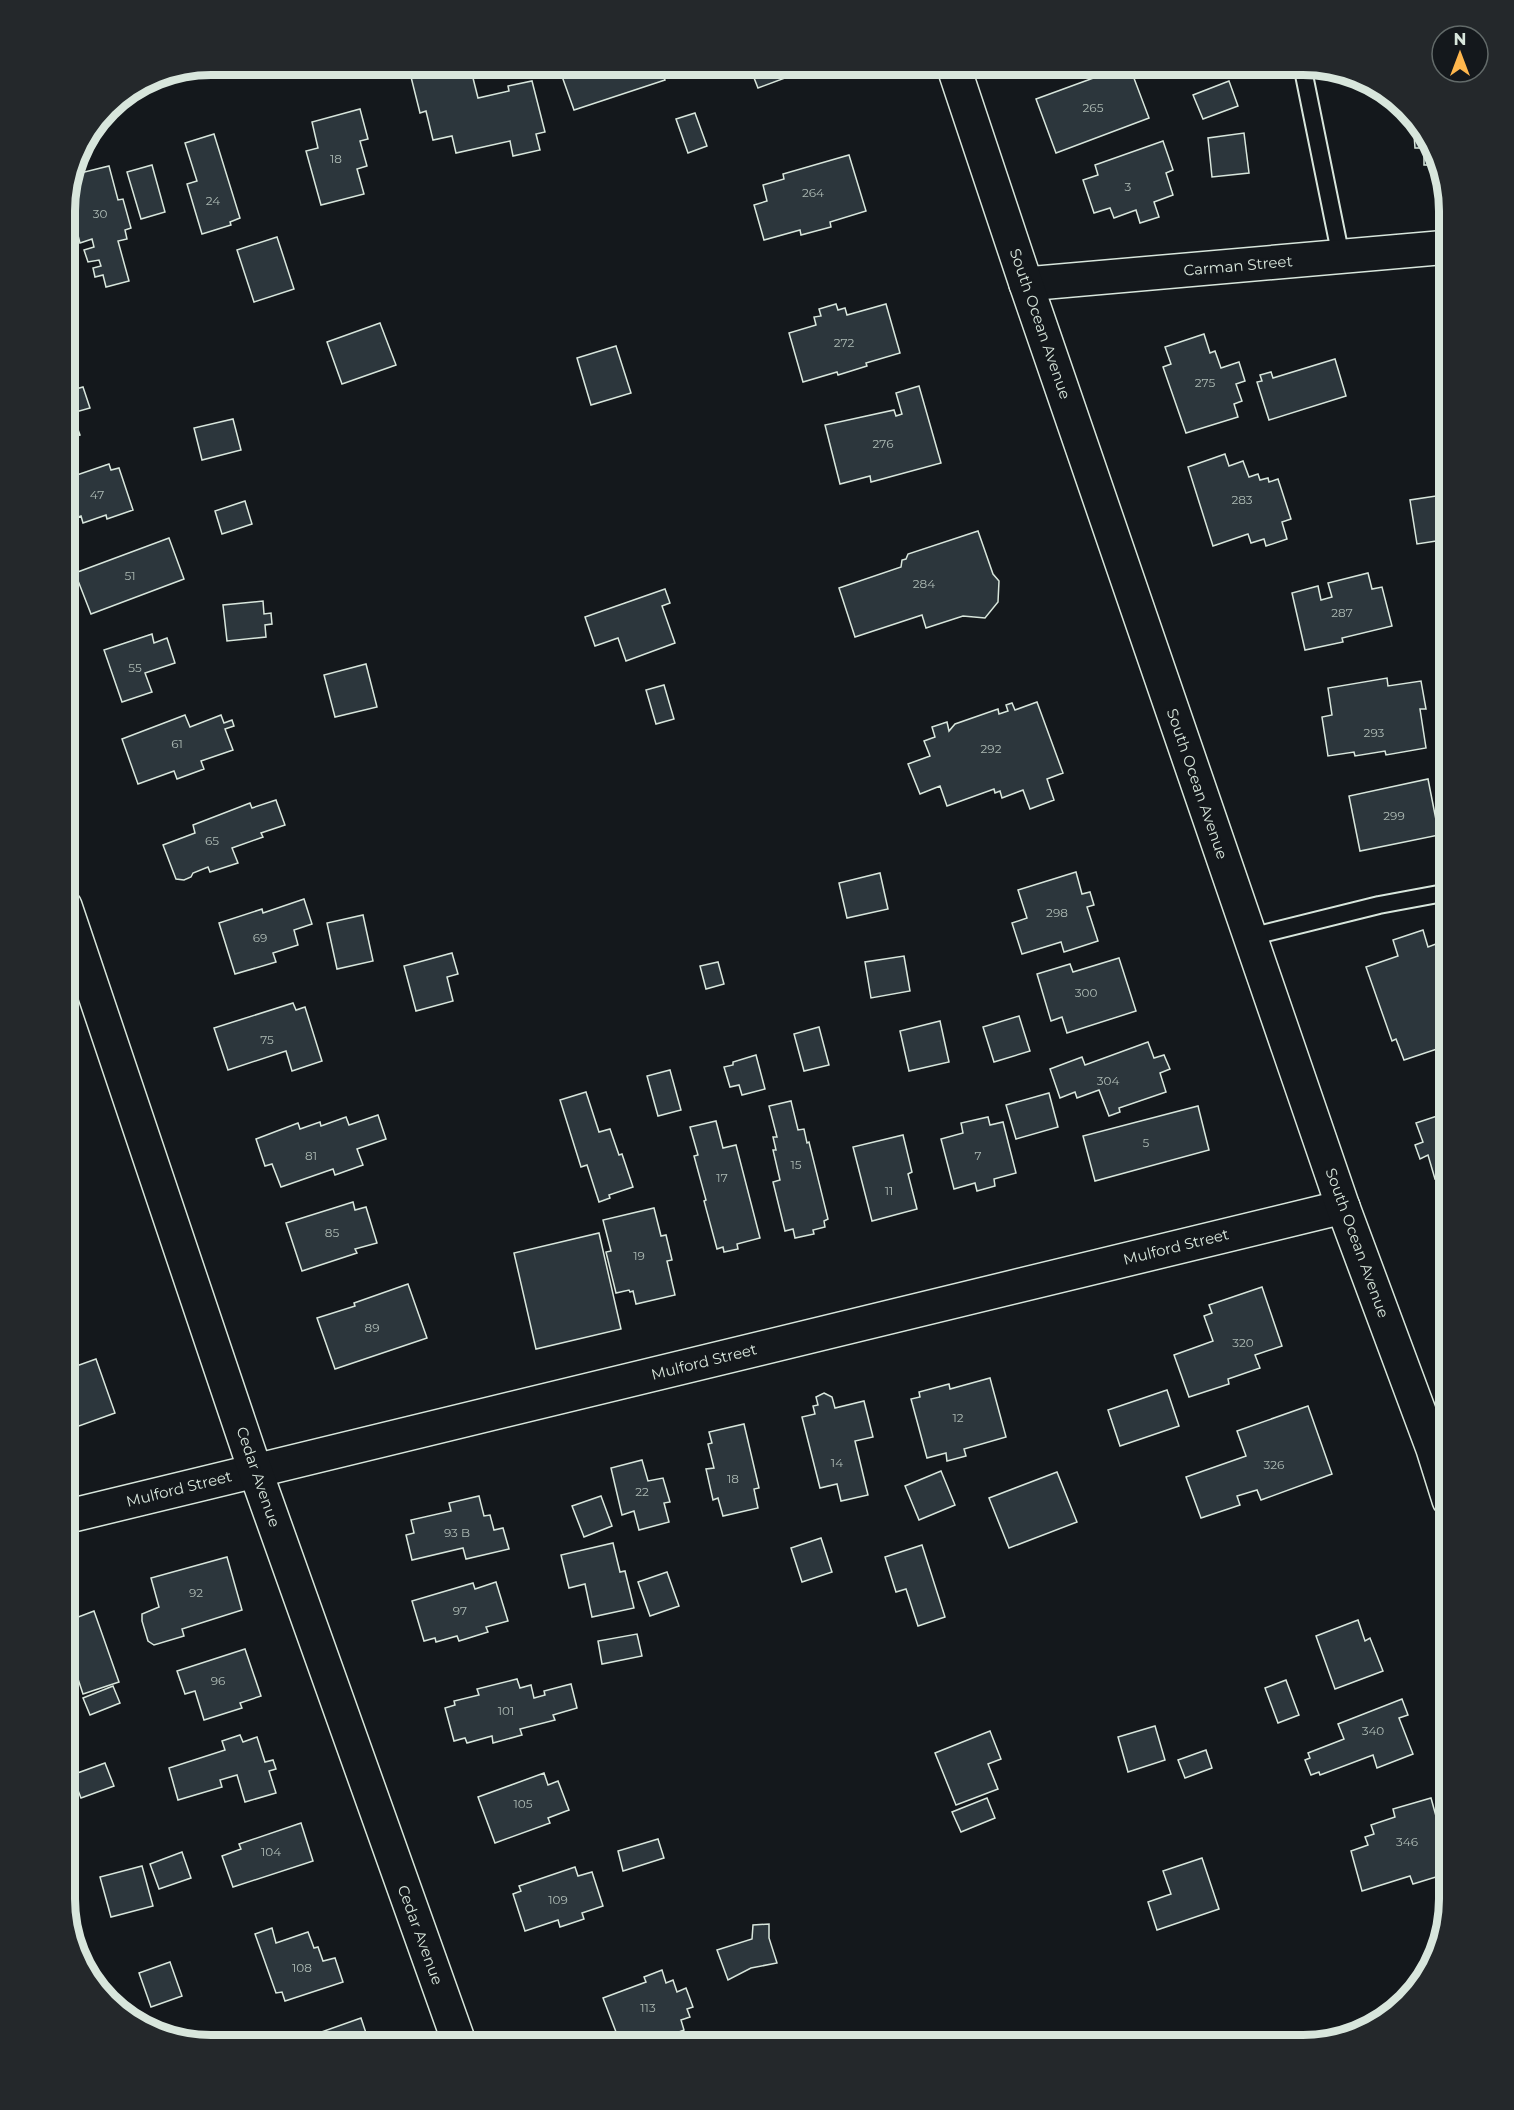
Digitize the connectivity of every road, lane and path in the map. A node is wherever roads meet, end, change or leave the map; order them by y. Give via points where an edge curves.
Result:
1 (956, 75) edge
2 (1304, 75) edge
3 (1439, 248) edge
4 (1341, 257) junction
5 (1026, 284) junction
6 (1439, 894) edge
7 (75, 936) edge
8 (1250, 937) junction
9 (1342, 1207) junction
10 (1439, 1443) edge
11 (255, 1470) junction
12 (75, 1515) edge
13 (456, 2035) edge

1 - 5 street, South Ocean Avenue
2 - 4 lane
3 - 4 street, Carman Street
4 - 5 street, Carman Street
5 - 8 street, South Ocean Avenue
6 - 8 lane
7 - 11 street, Cedar Avenue
8 - 9 street, South Ocean Avenue
9 - 10 street, South Ocean Avenue
9 - 11 street, Mulford Street
11 - 12 street, Mulford Street
11 - 13 street, Cedar Avenue

